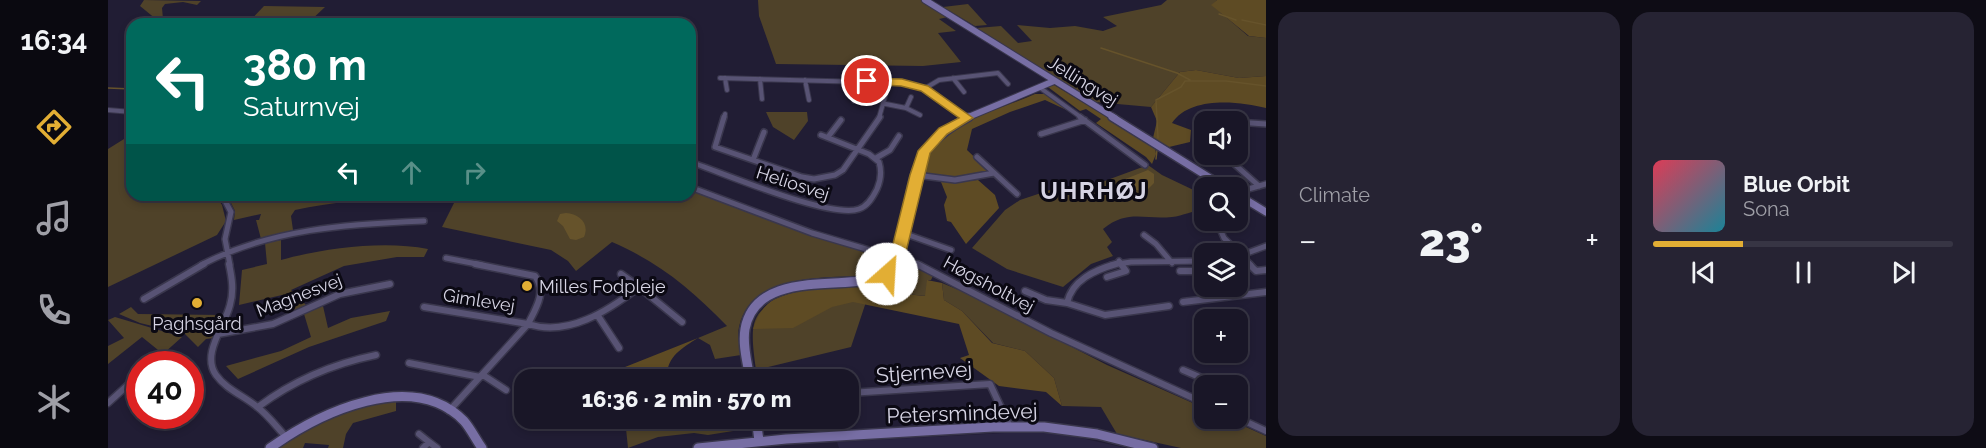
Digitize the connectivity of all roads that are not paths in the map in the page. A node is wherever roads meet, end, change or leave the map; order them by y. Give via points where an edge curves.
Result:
1 (925, 0) edge
2 (722, 78) joint
3 (953, 78) junction
4 (760, 79) junction
5 (805, 80) junction
6 (849, 81) junction
7 (1054, 81) junction
8 (889, 82) junction
9 (1008, 84) dead end
10 (1039, 87) junction
11 (924, 89) junction
12 (727, 90) dead end
13 (964, 92) dead end
14 (911, 97) dead end
15 (762, 99) dead end
16 (809, 100) dead end
17 (854, 102) dead end
18 (886, 104) junction
19 (906, 108) junction
20 (108, 110) edge
21 (126, 112) edge
22 (725, 114) dead end
23 (920, 115) dead end
24 (967, 118) junction
25 (841, 120) dead end
26 (1086, 120) junction
27 (1248, 123) edge
28 (1266, 124) edge
29 (764, 132) dead end
30 (1041, 134) dead end
31 (821, 135) dead end
32 (899, 135) dead end
33 (828, 137) junction
34 (859, 149) junction
35 (977, 157) dead end
36 (876, 158) junction
37 (753, 160) junction
38 (696, 164) dead end
39 (1145, 165) dead end
40 (1235, 165) edge
41 (993, 173) junction
42 (916, 175) junction
43 (1208, 177) edge
44 (1266, 184) edge
45 (1259, 186) junction
46 (696, 189) edge
47 (1248, 190) edge
48 (1017, 194) dead end
49 (1248, 200) edge
50 (225, 201) edge
51 (1266, 212) edge
52 (424, 221) dead end
53 (903, 233) junction
54 (1144, 235) dead end
55 (1266, 246) edge
56 (951, 250) dead end
57 (226, 253) junction
58 (1248, 253) edge
59 (897, 256) junction
60 (446, 258) dead end
61 (1119, 261) junction
62 (1172, 262) junction
63 (1194, 262) edge
64 (1248, 264) edge
65 (1266, 270) edge
66 (1194, 271) edge
67 (1180, 272) dead end
68 (621, 274) dead end
69 (1107, 277) dead end
70 (390, 284) dead end
71 (639, 287) junction
72 (1025, 291) dead end
73 (1266, 292) edge
74 (144, 299) dead end
75 (1183, 302) dead end
76 (1067, 303) junction
77 (424, 306) dead end
78 (1169, 306) dead end
79 (598, 316) junction
80 (682, 322) dead end
81 (528, 324) junction
82 (218, 334) junction
83 (619, 348) dead end
84 (376, 355) dead end
85 (409, 363) dead end
86 (749, 369) edge
87 (1183, 370) dead end
88 (1195, 375) edge
89 (481, 376) junction
90 (126, 386) edge
91 (506, 390) dead end
92 (859, 392) edge
93 (1194, 398) edge
94 (108, 402) edge
95 (258, 407) junction
96 (449, 411) junction
97 (1248, 423) edge
98 (1010, 427) junction
99 (757, 429) edge
100 (1266, 431) edge
101 (419, 434) dead end
102 (285, 436) junction
103 (759, 441) junction
104 (429, 442) junction
105 (787, 444) edge
106 (718, 447) edge
107 (270, 448) edge
108 (423, 448) edge
109 (437, 448) edge
110 (482, 448) edge
111 (698, 448) edge
112 (1153, 448) edge

1 - 7 street, Jellingvej
2 - 4 street
2 - 12 street
3 - 9 street via 998,73
3 - 11 street via 933,82
3 - 13 street
4 - 5 street
4 - 15 street
5 - 6 street
5 - 16 street
6 - 8 street
6 - 17 street
7 - 10 street
7 - 43 street, Jellingvej
8 - 11 street
8 - 18 street
10 - 24 street
10 - 26 street
11 - 24 street
14 - 19 street
18 - 19 street
18 - 34 street
19 - 23 street
20 - 21 street
22 - 37 street via 715,147
24 - 42 street via 930,143
25 - 33 street
26 - 30 street
26 - 39 street
27 - 28 street
29 - 37 street
31 - 33 street
32 - 36 street via 890,150
33 - 34 street
34 - 36 street
34 - 37 street via 843,170 826,178 802,177
35 - 41 street
36 - 38 street, Heliosvej via 881,177 873,198 865,207 844,212
40 - 45 street
41 - 42 street via 955,181
41 - 48 street
42 - 53 street
44 - 45 street
45 - 47 street
46 - 59 street, Høgsholtvej via 812,233
49 - 51 street
50 - 57 street, Magnesvej via 231,212
52 - 57 street via 349,224
53 - 56 street
53 - 59 street
54 - 62 street
55 - 58 street
57 - 74 street
57 - 82 street, Magnesvej via 232,296
59 - 86 street via 891,269 877,279 790,288 761,301 745,330
59 - 93 street, Høgsholtvej
60 - 81 street, Gimlevej via 535,276 542,290
61 - 62 street
61 - 69 street via 1126,271
61 - 76 street via 1100,267 1078,282
62 - 63 street
64 - 65 street via 1256,271
66 - 67 street
68 - 71 street
70 - 82 street, Magnesvej via 340,294 273,324
71 - 79 street, Gimlevej
71 - 80 street
72 - 76 street
73 - 75 street
76 - 78 street via 1105,315
77 - 81 street, Gimlevej
79 - 81 street, Gimlevej via 554,329
79 - 83 street
81 - 89 street, Gimlevej
82 - 95 street, Magnesvej via 212,354 214,372 224,385
84 - 95 street via 292,381
85 - 89 street
87 - 88 street
89 - 91 street
89 - 96 street, Gimlevej
90 - 94 street
92 - 98 street, Stjernevej via 990,384
95 - 102 street, Magnesvej
96 - 102 street via 413,398 363,400 325,413
96 - 110 street via 470,430
97 - 100 street
98 - 105 street, Petersmindevej
98 - 112 street, Petersmindevej via 1069,429
99 - 103 street
101 - 104 street
102 - 107 street
103 - 105 street, Petersmindevej
103 - 106 street, Petersmindevej
104 - 108 street
104 - 109 street
106 - 111 street, Petersmindevej

